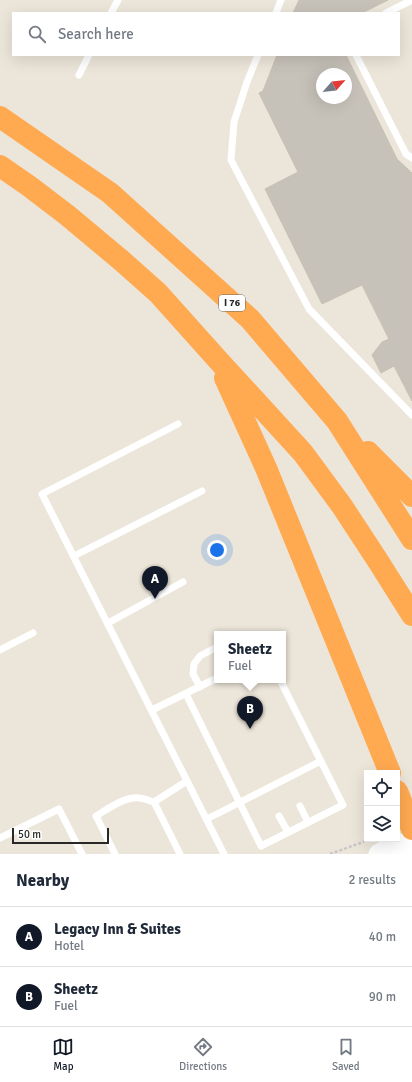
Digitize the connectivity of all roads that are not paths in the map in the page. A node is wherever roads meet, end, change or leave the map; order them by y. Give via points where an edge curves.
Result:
1 (118, 0) edge
2 (281, 0) edge
3 (412, 0) edge
4 (112, 12) edge
5 (276, 12) edge
6 (388, 12) edge
7 (88, 56) edge
8 (258, 56) edge
9 (357, 56) edge
10 (79, 75) dead end
11 (0, 117) edge
12 (412, 158) edge
13 (0, 166) edge
14 (218, 360) junction
15 (412, 416) edge
16 (337, 421) junction
17 (178, 424) dead end
18 (202, 491) dead end
19 (412, 496) edge
20 (412, 539) edge
21 (74, 556) junction
22 (183, 582) dead end
23 (412, 615) edge
24 (108, 623) junction
25 (33, 633) dead end
26 (214, 649) edge
27 (0, 650) edge
28 (214, 680) edge
29 (282, 683) edge
30 (200, 687) junction
31 (186, 694) junction
32 (152, 710) junction
33 (321, 761) junction
34 (389, 770) edge
35 (187, 781) junction
36 (400, 799) edge
37 (154, 802) junction
38 (239, 802) junction
39 (300, 806) dead end
40 (279, 816) dead end
41 (207, 819) junction
42 (308, 822) junction
43 (412, 829) edge
44 (288, 832) junction
45 (0, 838) edge
46 (412, 846) edge
47 (82, 854) edge
48 (115, 854) edge
49 (180, 854) edge
50 (224, 854) edge
51 (379, 854) edge

1 - 4 lane
2 - 5 lane
3 - 6 lane
7 - 10 lane
8 - 15 lane via 234,122 231,160 310,309
9 - 12 lane via 406,154
11 - 16 highway, I 76 via 110,193 250,319
13 - 14 highway via 67,215 158,293
14 - 23 highway via 303,453 346,512
14 - 34 highway via 266,468
16 - 19 highway
16 - 20 highway, I 76
17 - 21 lane via 42,494
18 - 21 lane
21 - 24 lane
22 - 24 lane
24 - 32 lane
25 - 27 lane
26 - 30 lane via 200,656 194,664 193,674
28 - 30 lane
29 - 33 lane
30 - 31 lane
31 - 32 lane
31 - 38 lane
32 - 35 lane
33 - 38 lane via 287,782
33 - 42 lane via 342,805
35 - 37 lane
35 - 41 lane
36 - 43 highway
37 - 48 lane via 133,798 122,801 96,816
37 - 49 lane
38 - 41 lane
38 - 44 lane via 261,846
39 - 42 lane
40 - 44 lane
41 - 50 lane
42 - 44 lane
45 - 47 lane via 59,809
46 - 51 main road via 398,844

